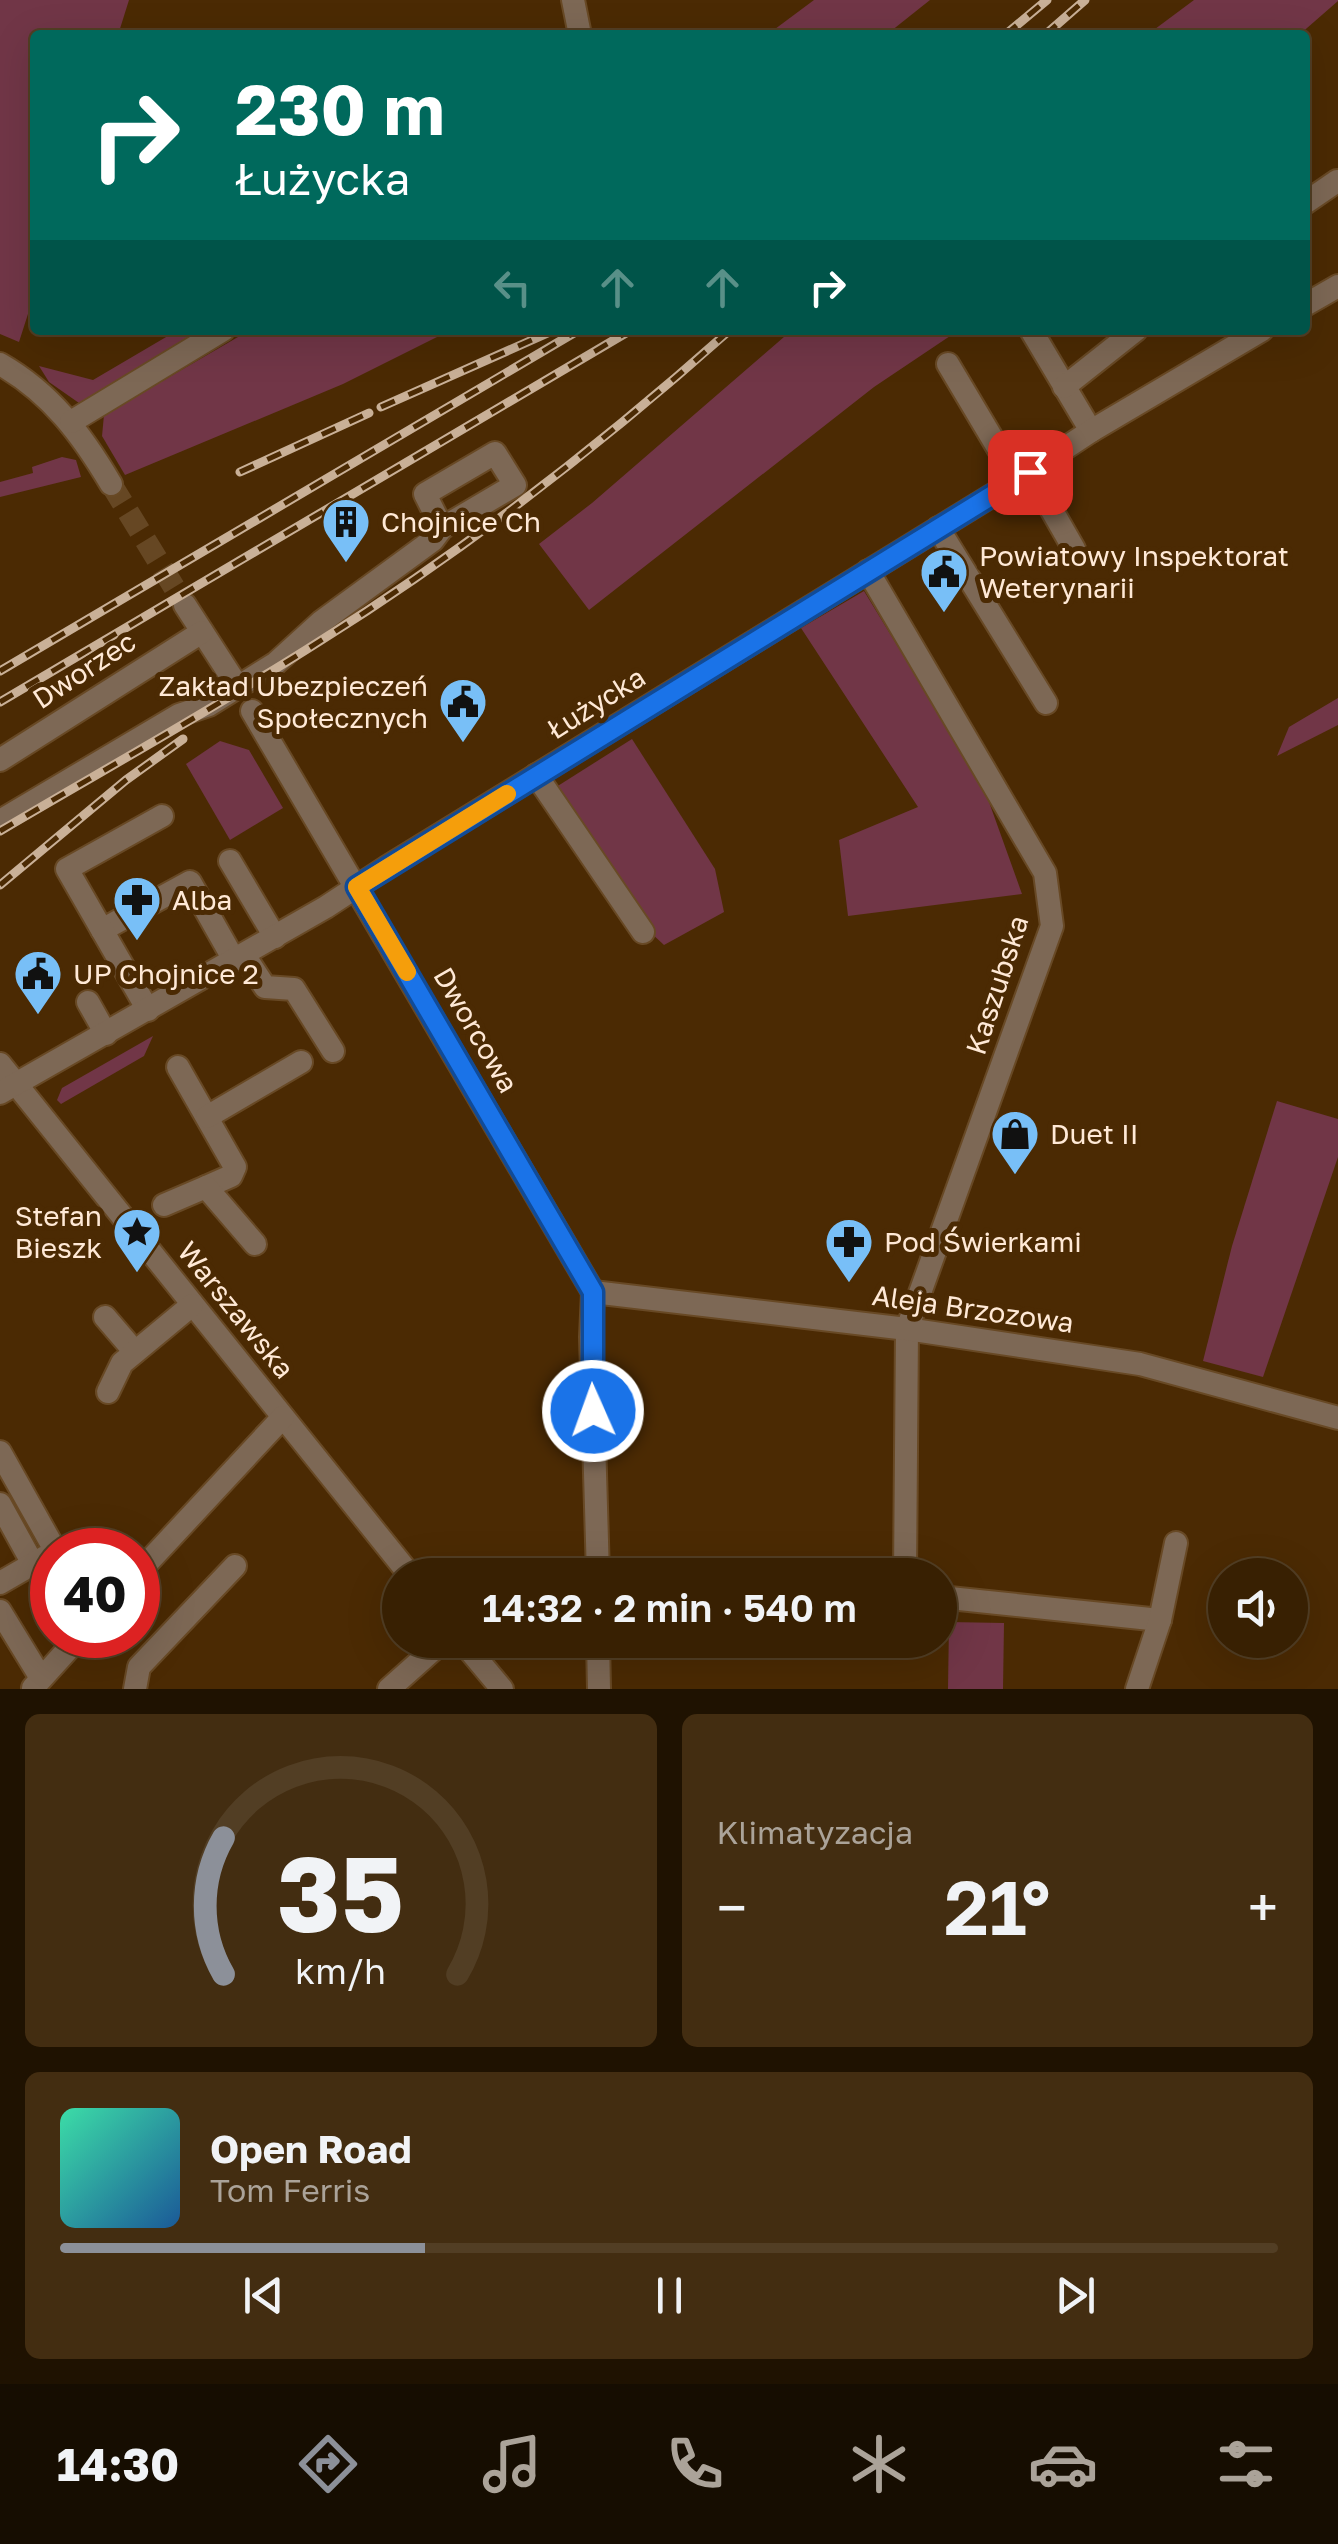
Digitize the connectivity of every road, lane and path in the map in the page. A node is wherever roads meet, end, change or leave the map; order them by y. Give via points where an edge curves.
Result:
1 (574, 0) edge
2 (579, 30) edge
3 (1336, 181) edge
4 (1310, 199) edge
5 (1338, 286) edge
6 (1310, 302) edge
7 (216, 335) edge
8 (1034, 335) edge
9 (1130, 335) edge
10 (1254, 335) edge
11 (0, 364) edge
12 (948, 364) dead end
13 (1064, 386) junction
14 (71, 422) junction
15 (1091, 431) junction
16 (1024, 476) junction
17 (111, 484) tunnel mouth
18 (442, 528) dead end
19 (938, 528) junction
20 (1074, 548) dead end
21 (868, 571) junction
22 (185, 604) tunnel mouth
23 (202, 632) junction
24 (236, 684) dead end
25 (1046, 703) dead end
26 (252, 711) dead end
27 (0, 760) edge
28 (536, 776) junction
29 (162, 816) dead end
30 (0, 821) edge
31 (230, 860) dead end
32 (357, 887) junction
33 (102, 930) junction
34 (643, 932) dead end
35 (275, 937) junction
36 (239, 957) junction
37 (88, 1002) dead end
38 (148, 1010) junction
39 (106, 1034) junction
40 (333, 1051) dead end
41 (301, 1062) dead end
42 (0, 1064) edge
43 (178, 1067) dead end
44 (7, 1088) edge
45 (207, 1117) junction
46 (206, 1187) junction
47 (164, 1205) dead end
48 (255, 1244) dead end
49 (593, 1292) junction
50 (192, 1305) junction
51 (105, 1317) dead end
52 (907, 1329) junction
53 (135, 1352) junction
54 (108, 1392) dead end
55 (284, 1417) junction
56 (1338, 1418) edge
57 (0, 1452) edge
58 (0, 1504) edge
59 (34, 1528) edge
60 (30, 1537) edge
61 (1176, 1543) dead end
62 (160, 1549) edge
63 (396, 1558) edge
64 (597, 1558) edge
65 (905, 1558) edge
66 (30, 1566) edge
67 (235, 1566) dead end
68 (0, 1583) edge
69 (957, 1599) edge
70 (0, 1611) edge
71 (1160, 1620) junction
72 (60, 1658) edge
73 (424, 1658) edge
74 (477, 1658) edge
75 (598, 1658) edge
76 (35, 1685) edge
77 (135, 1689) edge
78 (389, 1689) edge
79 (502, 1689) edge
80 (599, 1689) edge
81 (1136, 1689) edge

1 - 2 street
3 - 4 street
5 - 6 street
7 - 14 street
8 - 13 street
9 - 13 street
10 - 15 street, Łużycka
11 - 14 street
12 - 16 street
13 - 15 street
14 - 17 street
15 - 16 street, Łużycka
16 - 19 street, Łużycka
16 - 20 street
18 - 30 street via 276,664
19 - 21 street, Łużycka
19 - 25 street
21 - 28 street, Łużycka
21 - 52 street, Kaszubska via 1045,873 1052,926
22 - 23 street
23 - 24 street
23 - 27 street, Dworzec
26 - 32 street, Dworcowa
28 - 32 street, Łużycka
28 - 34 street
29 - 33 street via 66,869
31 - 35 street
32 - 35 street, Łużycka
32 - 49 street, Dworcowa
33 - 36 street via 190,882
33 - 38 street
35 - 36 street, Łużycka
36 - 38 street, Łużycka
36 - 40 street via 264,987 294,988
37 - 39 street
38 - 39 street, Łużycka
39 - 44 street, Łużycka
41 - 45 street
42 - 44 street, Warszawska
43 - 45 street
44 - 50 street, Warszawska
45 - 46 street via 234,1167
46 - 47 street
46 - 48 street
49 - 52 street, Aleja Brzozowa
49 - 64 street
50 - 53 street
50 - 55 street, Warszawska
51 - 53 street
52 - 56 street, Aleja Brzozowa via 1140,1364
52 - 65 street, Kaszubska
53 - 54 street
55 - 62 street
55 - 63 street, Warszawska
57 - 59 street
58 - 60 street
61 - 71 street
66 - 68 street
67 - 77 street via 140,1667
69 - 71 street
70 - 76 street
71 - 81 street
72 - 76 street
73 - 78 street
74 - 79 street
75 - 80 street

